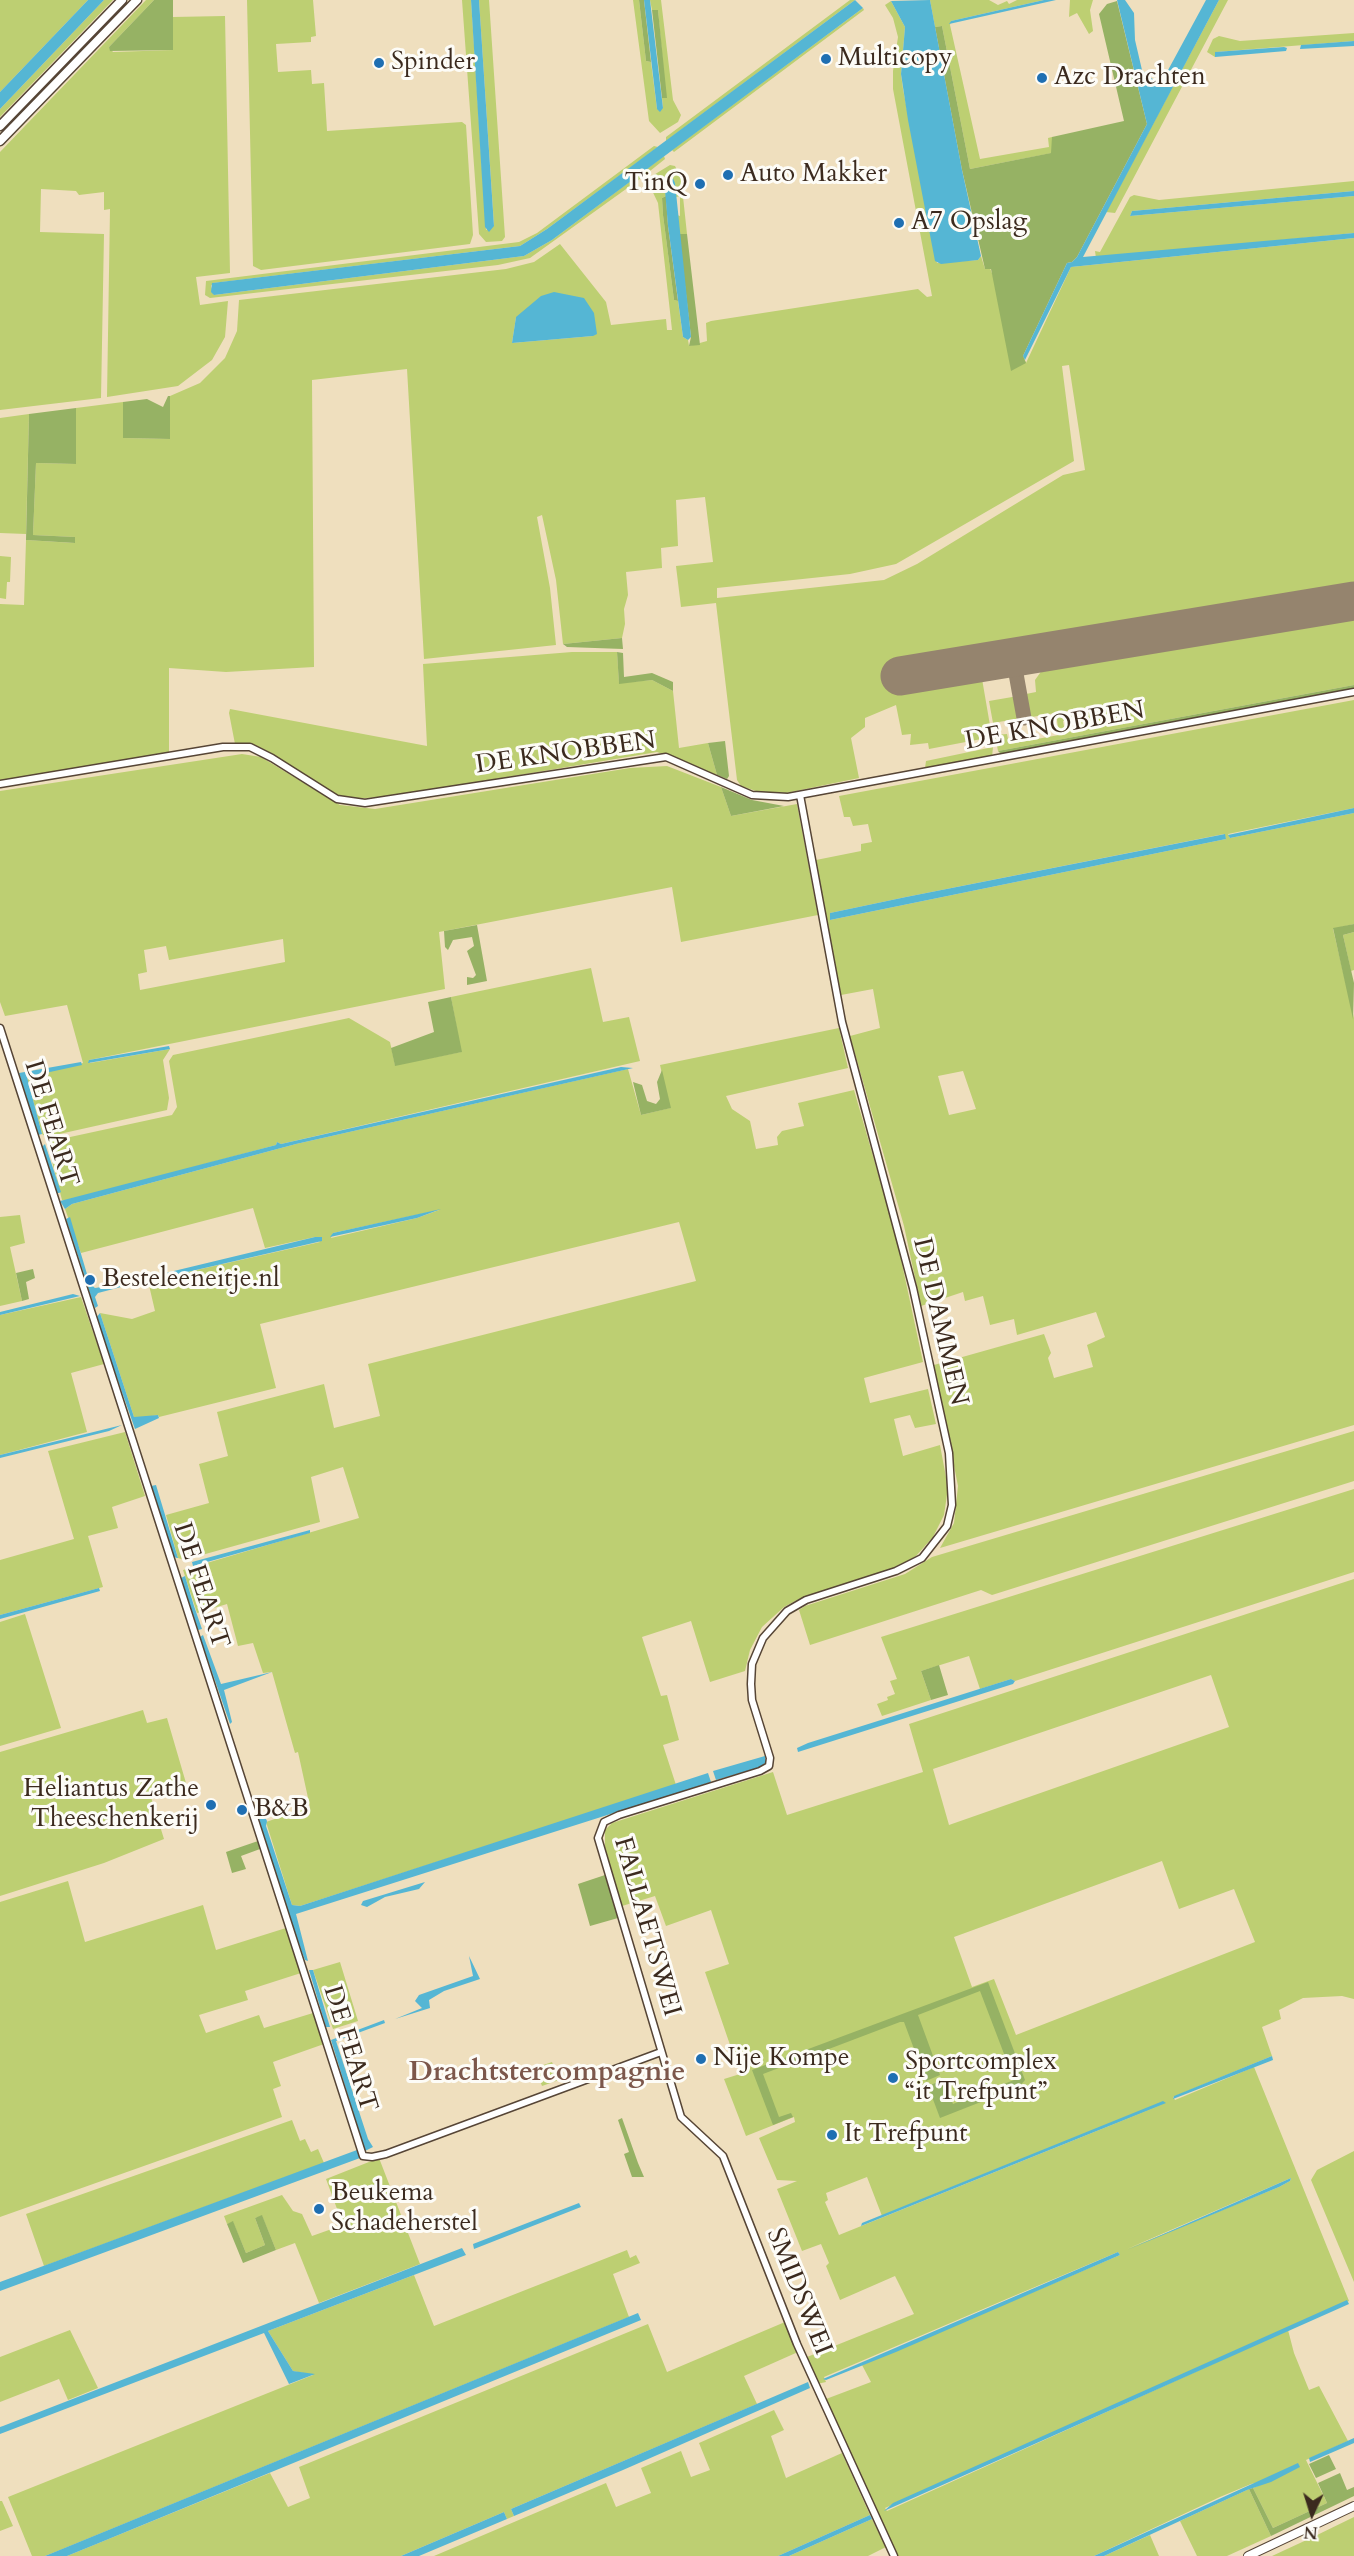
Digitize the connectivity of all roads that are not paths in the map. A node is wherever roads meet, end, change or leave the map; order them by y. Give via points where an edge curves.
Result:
1 (122, 0) edge
2 (137, 0) edge
3 (0, 126) edge
4 (0, 141) edge
5 (1354, 692) edge
6 (0, 784) edge
7 (800, 795) junction
8 (0, 1028) edge
9 (768, 1752) joint
10 (661, 2052) junction
11 (1354, 2506) edge
12 (894, 2556) edge
13 (1248, 2556) edge

1 - 3 highway
2 - 4 highway
5 - 7 street, DE KNOBBEN
6 - 7 street, DE KNOBBEN via 223,747 250,747 337,799 365,803 666,757 752,795
7 - 9 street, DE DAMMEN via 842,1022 913,1288 949,1454 953,1490 947,1526 922,1558 896,1571 806,1600 787,1611 769,1630 755,1654 750,1684
8 - 10 street, DE FEART via 363,2156 386,2154
9 - 10 street, FALLAETSWEI via 770,1763 764,1770 619,1815 604,1822 599,1830 598,1846
10 - 12 street, SMIDSWEI via 681,2117 723,2156 797,2344
11 - 13 main road

